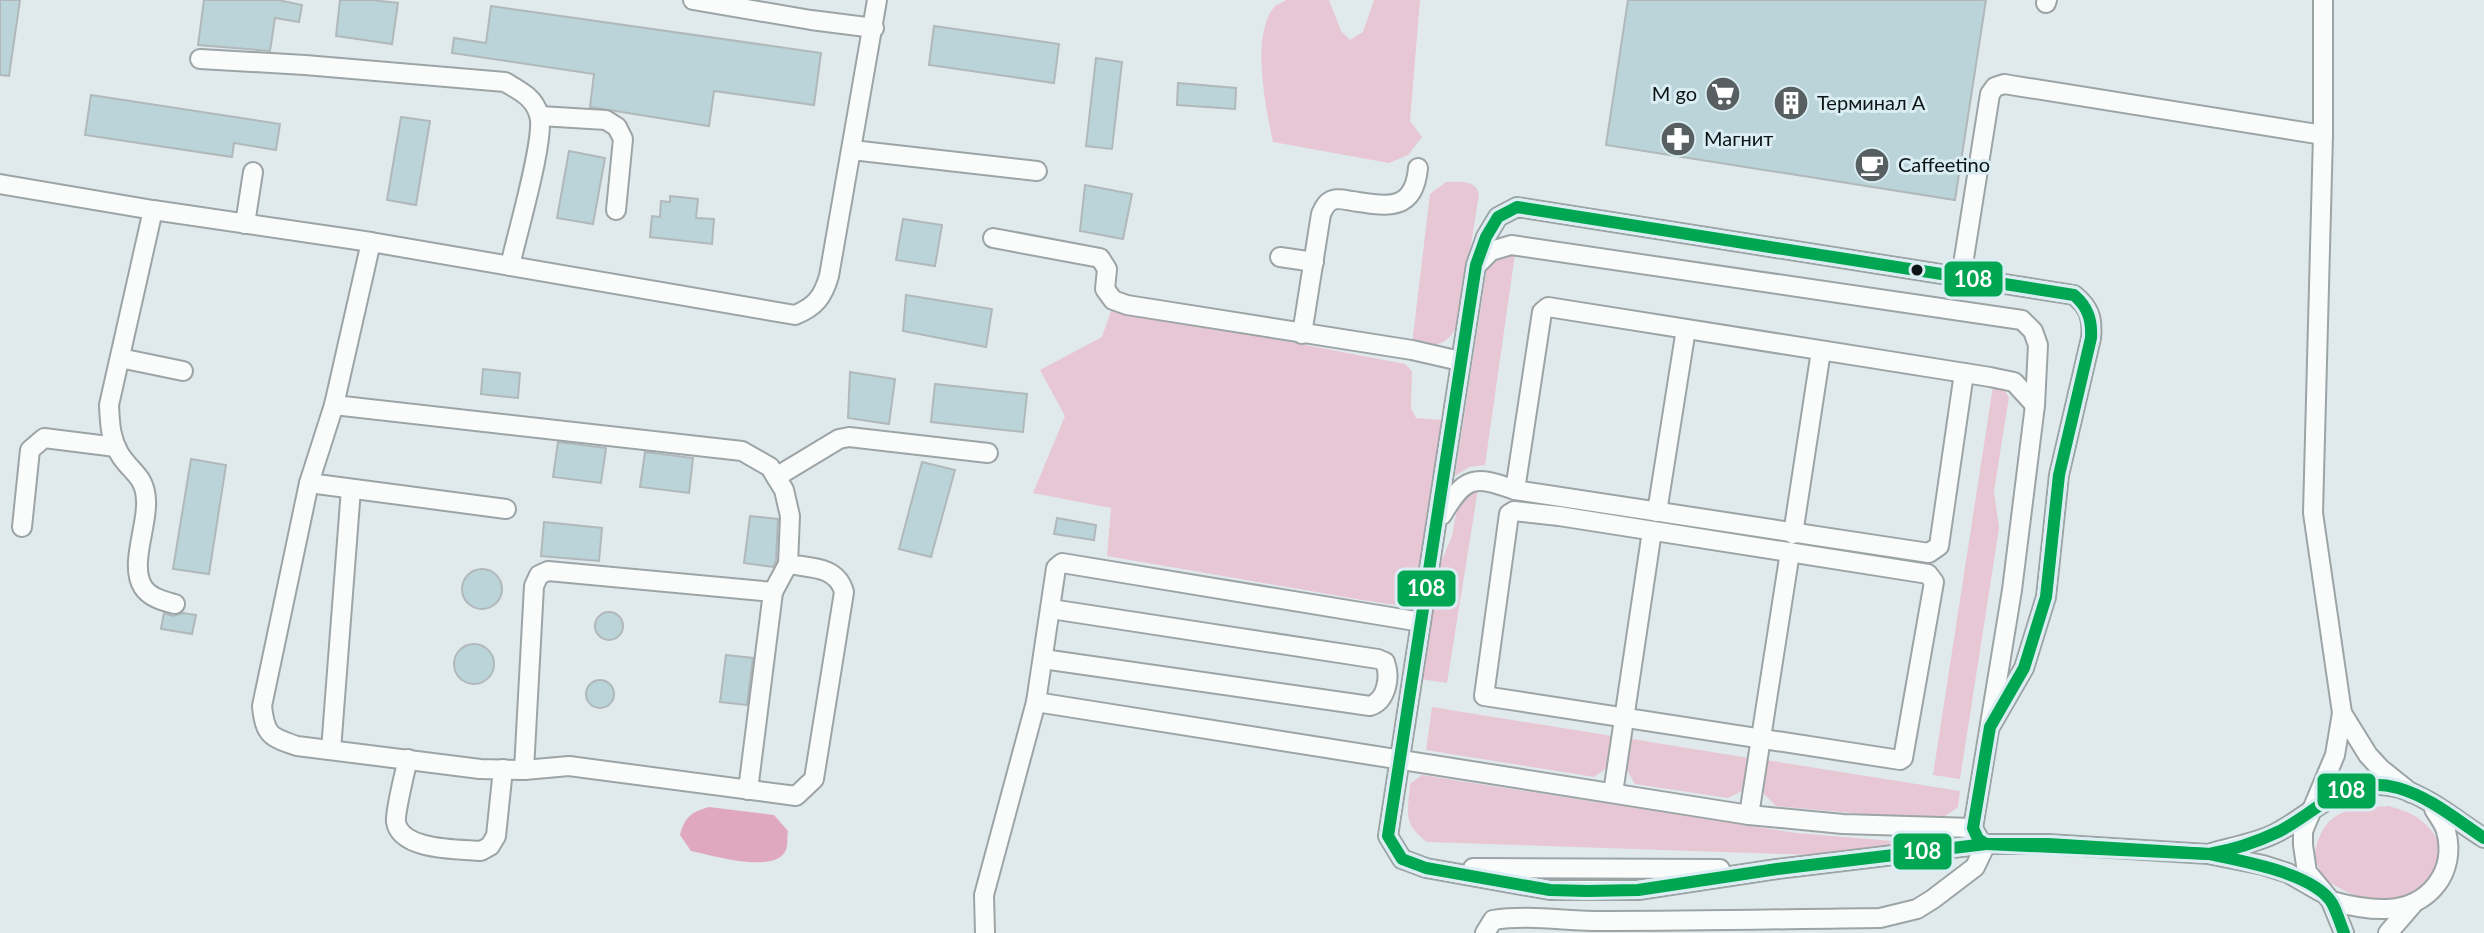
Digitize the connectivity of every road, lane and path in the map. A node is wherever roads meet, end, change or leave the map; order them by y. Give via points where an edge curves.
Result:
1 (693, 0) edge
2 (788, 0) edge
3 (877, 0) edge
4 (2323, 0) edge
5 (811, 20) junction
6 (874, 28) junction
7 (200, 59) dead end
8 (540, 116) junction
9 (2323, 135) junction
10 (852, 150) junction
11 (1418, 168) dead end
12 (1037, 171) dead end
13 (253, 172) dead end
14 (0, 184) edge
15 (153, 210) junction
16 (616, 210) dead end
17 (245, 224) junction
18 (993, 238) dead end
19 (371, 242) junction
20 (1280, 257) dead end
21 (1314, 262) junction
22 (1476, 265) junction
23 (510, 266) junction
24 (1961, 277) junction
25 (1686, 329) junction
26 (1302, 334) junction
27 (1821, 351) junction
28 (120, 358) junction
29 (1460, 361) junction
30 (183, 371) dead end
31 (1964, 373) junction
32 (334, 405) junction
33 (2035, 405) junction
34 (116, 447) junction
35 (988, 453) dead end
36 (776, 477) junction
37 (309, 483) junction
38 (351, 489) junction
39 (1515, 490) junction
40 (506, 509) dead end
41 (1657, 512) junction
42 (1438, 522) junction
43 (22, 527) dead end
44 (1652, 531) junction
45 (1792, 543) junction
46 (788, 564) junction
47 (773, 592) junction
48 (175, 604) dead end
49 (1051, 609) junction
50 (1421, 622) junction
51 (1043, 659) junction
52 (1036, 702) junction
53 (2342, 713) junction
54 (1625, 719) junction
55 (1990, 727) junction
56 (1761, 739) junction
57 (331, 750) junction
58 (408, 759) junction
59 (1400, 760) junction
60 (503, 769) junction
61 (524, 770) junction
62 (748, 790) junction
63 (1613, 793) junction
64 (2411, 793) junction
65 (2431, 804) junction
66 (2314, 808) junction
67 (1749, 815) junction
68 (1973, 828) junction
69 (2484, 838) edge
70 (1986, 844) junction
71 (2208, 854) junction
72 (2326, 896) junction
73 (2413, 904) junction
74 (985, 933) edge
75 (1485, 933) edge
76 (2344, 933) edge
77 (2388, 933) edge

1 - 5 street
2 - 5 street
3 - 6 street
4 - 9 street
5 - 6 street
6 - 10 street
7 - 8 street via 505,82 530,97
8 - 16 street via 606,120 617,127 623,139
8 - 23 street
9 - 24 street via 2004,84 1995,87
9 - 53 street via 2313,513
10 - 12 street
10 - 23 street via 825,292 812,308 795,315
11 - 21 street via 1416,185 1398,203 1334,199 1326,204
13 - 17 street
14 - 15 street
15 - 17 street
15 - 28 street
17 - 19 street
18 - 26 street via 1100,258 1107,269 1105,289 1113,300 1127,305
19 - 23 street
19 - 32 street
20 - 21 street
21 - 26 street
22 - 24 street via 1498,217 1517,207
22 - 29 street
22 - 33 street via 1491,251 1511,245 2022,320 2038,345
24 - 55 street via 2074,295 2086,305 2093,322 2059,475 2046,597 2024,668
25 - 27 street
25 - 39 street via 1544,309
25 - 41 street
26 - 29 street
27 - 31 street
27 - 45 street
28 - 30 street
28 - 34 street via 109,405
29 - 42 street
31 - 33 street via 2014,382
31 - 45 street via 1936,550
32 - 36 street via 742,451 770,467
32 - 37 street
33 - 55 street
34 - 43 street via 44,438 36,443 30,450
34 - 48 street via 142,479 147,501 138,567 142,586 153,597
35 - 36 street via 849,437
36 - 46 street via 790,516
37 - 38 street
37 - 57 street via 262,706 265,727 277,740
38 - 40 street
38 - 57 street
39 - 41 street
39 - 42 street via 1487,480 1471,482 1456,491
41 - 45 street
42 - 50 street
44 - 45 street
44 - 54 street
44 - 54 street via 1511,512 1483,692 1487,697
45 - 56 street
45 - 56 street via 1928,574 1934,582 1903,758
46 - 47 street
46 - 62 street via 832,571 844,592 814,779 796,796
47 - 61 street via 548,571 539,575 534,586
47 - 62 street
49 - 50 street via 1056,568 1064,554
49 - 51 street
49 - 51 street via 1378,659 1388,670 1384,698 1370,706
50 - 59 street
51 - 52 street
52 - 59 street
52 - 74 street via 984,895
53 - 64 street via 2368,755
53 - 66 street via 2335,755
54 - 56 street
54 - 63 street
55 - 68 street
56 - 67 street
57 - 58 street
58 - 60 street
58 - 60 street via 396,822 403,834 414,843 481,851 496,836
59 - 63 street
59 - 70 street via 1388,836 1402,859 1426,868 1777,869
60 - 61 street
61 - 62 street via 569,766
63 - 67 street
64 - 65 street
64 - 66 street via 2358,786
65 - 69 street
65 - 73 street via 2445,828 2449,859 2431,892
66 - 71 street via 2272,834
66 - 72 street via 2303,845 2307,872
67 - 68 street
68 - 70 street
70 - 71 street
70 - 75 street via 1975,867 1933,899 1899,915 1595,922 1515,917 1493,920
71 - 72 street via 2288,873
72 - 73 street via 2360,908
72 - 76 street
73 - 77 street

